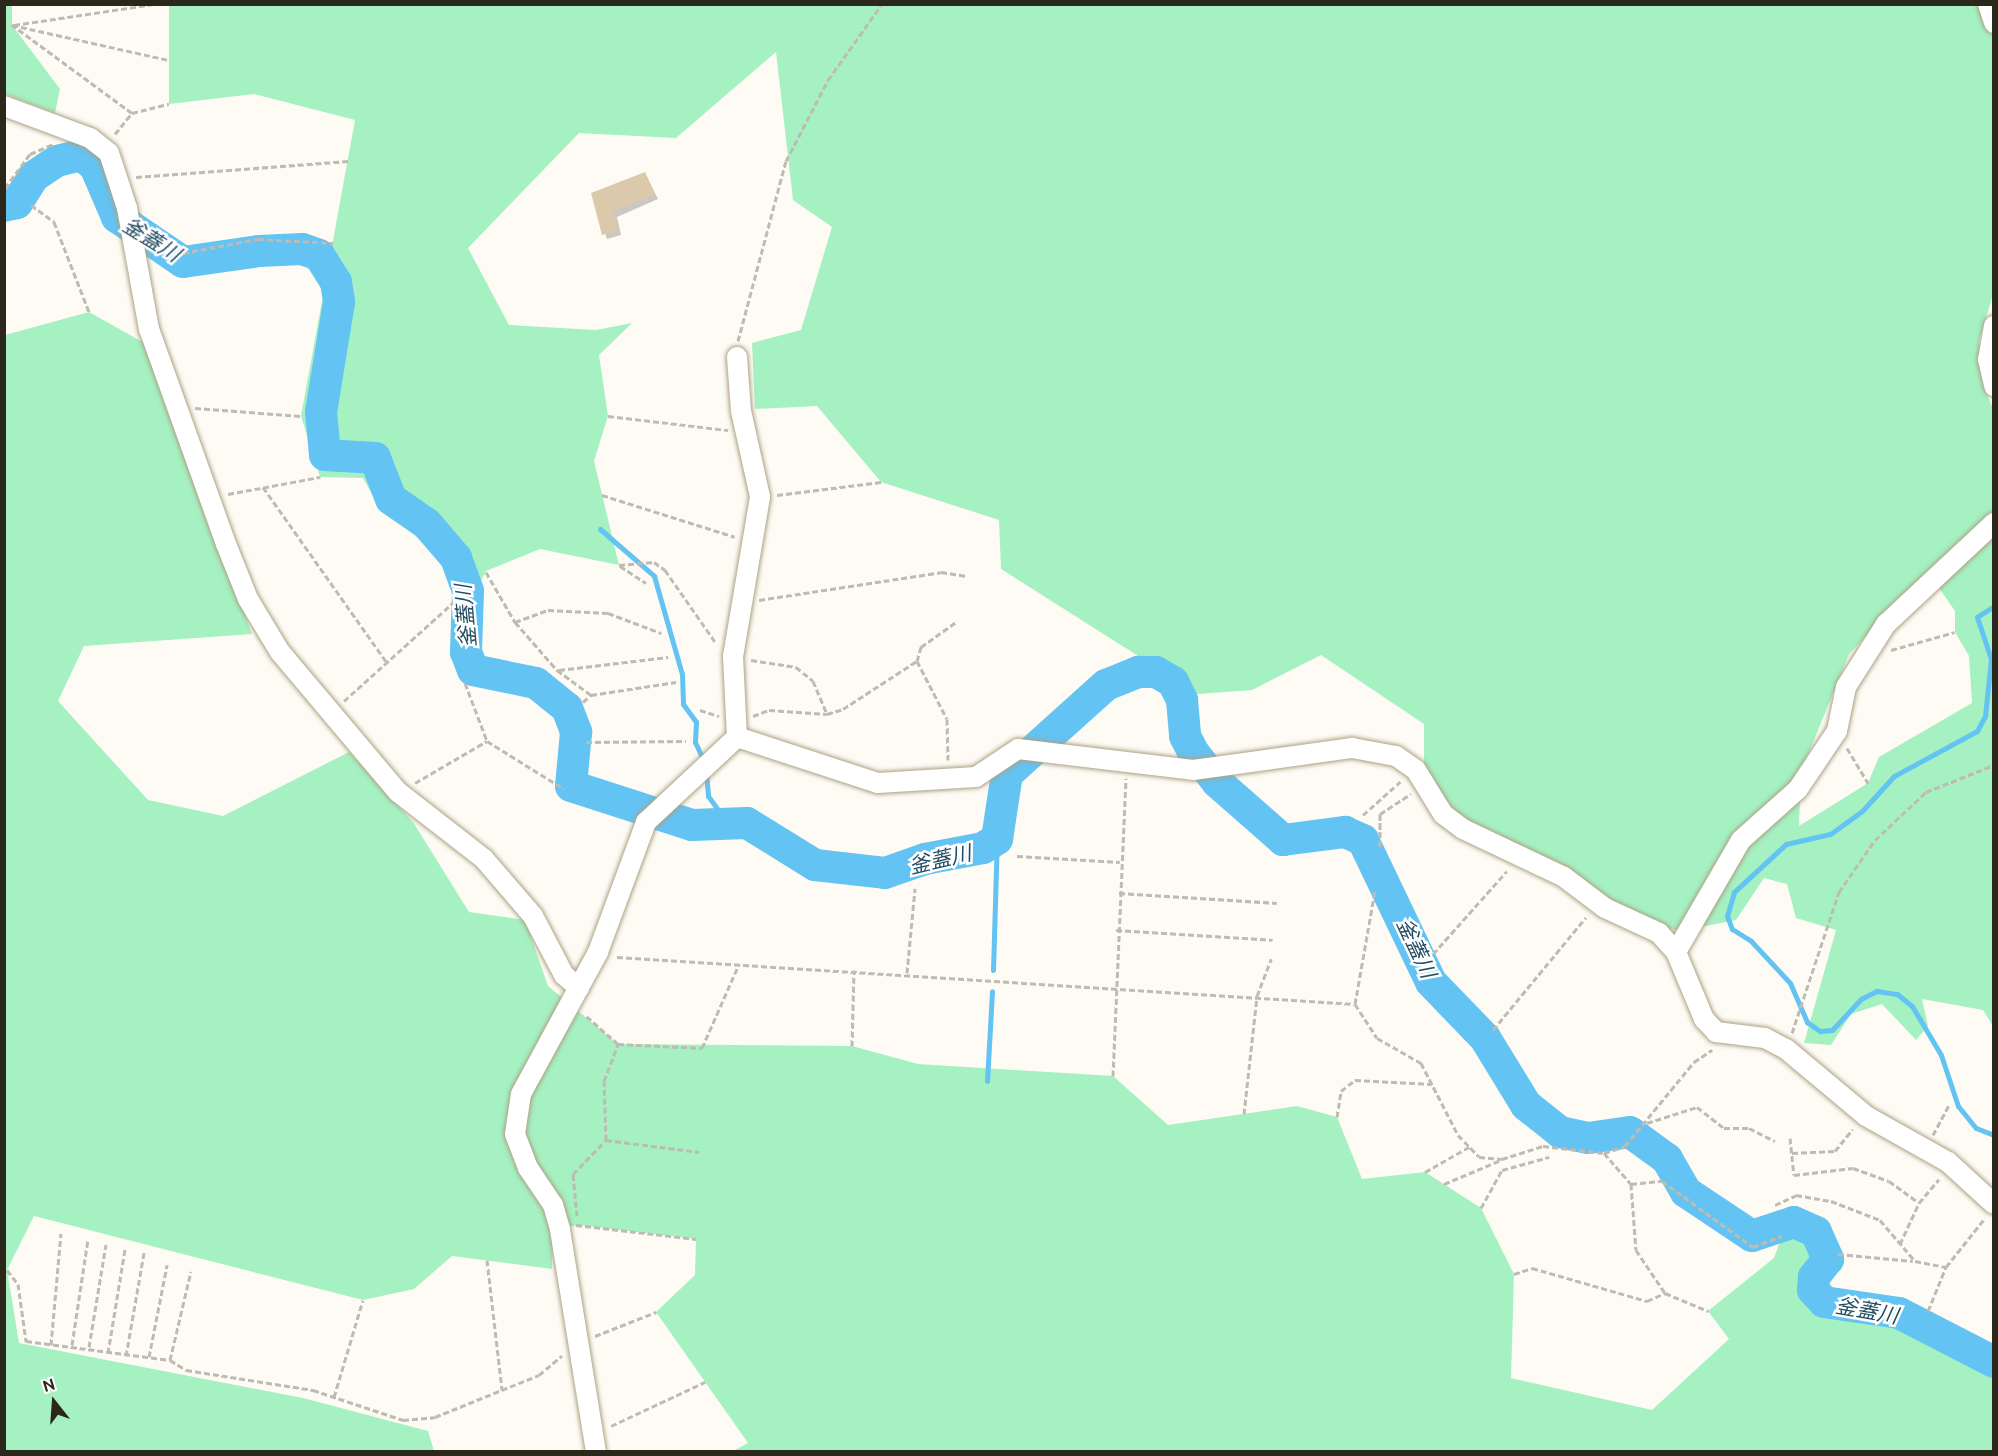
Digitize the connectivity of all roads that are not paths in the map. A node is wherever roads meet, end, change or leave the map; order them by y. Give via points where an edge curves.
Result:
1 (1988, 4) edge
2 (1994, 23) edge
3 (4, 106) edge
4 (1994, 327) edge
5 (737, 357) road end
6 (1994, 386) edge
7 (1994, 523) edge
8 (737, 730) junction
9 (1676, 952) junction
10 (575, 995) junction
11 (1992, 1209) edge
12 (595, 1443) edge

1 - 2 street
3 - 10 street via 78,134 109,153 127,208 150,329 248,599 280,652 398,792 484,859 533,916
4 - 6 street via 1988,359
5 - 8 street via 746,432 760,497 733,656
7 - 9 street via 1886,624 1846,687 1837,731 1798,789 1741,840
8 - 9 street via 878,783 976,777 1018,749 1193,770 1352,748 1396,756 1443,814 1463,829 1564,877 1605,908 1659,933
8 - 10 street via 646,822 598,952
9 - 11 street via 1704,1019 1716,1032 1765,1038 1786,1049 1866,1116 1929,1151
10 - 12 street via 521,1094 515,1134 528,1168 569,1227 579,1343

